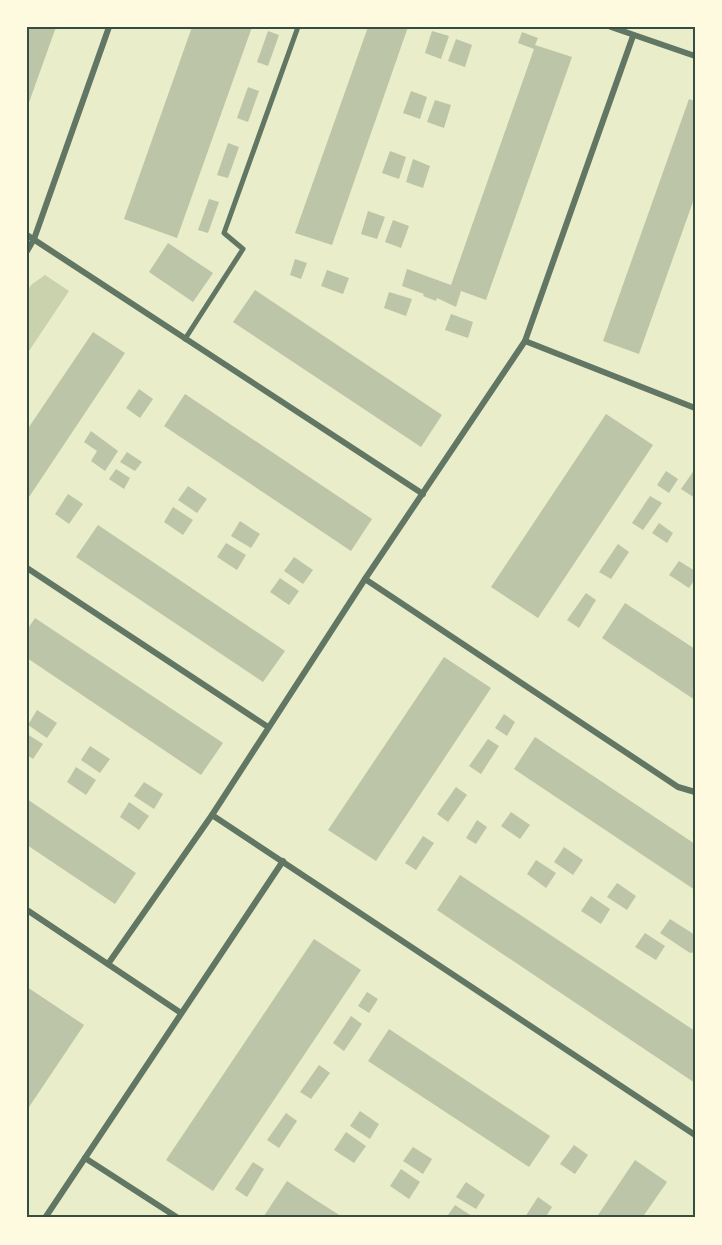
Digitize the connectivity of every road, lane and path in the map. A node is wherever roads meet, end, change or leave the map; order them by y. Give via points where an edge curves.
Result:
1 (109, 27) edge
2 (298, 27) edge
3 (611, 27) edge
4 (633, 36) junction
5 (695, 56) edge
6 (27, 235) edge
7 (34, 239) junction
8 (27, 250) edge
9 (185, 339) junction
10 (525, 341) junction
11 (695, 408) edge
12 (423, 494) junction
13 (27, 568) edge
14 (365, 579) junction
15 (268, 727) junction
16 (695, 792) edge
17 (212, 815) junction
18 (283, 861) junction
19 (27, 910) edge
20 (108, 964) junction
21 (181, 1013) junction
22 (695, 1135) edge
23 (85, 1158) junction
24 (45, 1218) edge
25 (178, 1218) edge

1 - 7 street
2 - 9 street via 224,233 243,249
3 - 4 street
4 - 5 street
4 - 10 street
6 - 7 street
7 - 8 street
7 - 9 street
9 - 12 street
10 - 11 street
10 - 12 street
12 - 14 street
13 - 15 street
14 - 15 street
14 - 16 street via 678,787
15 - 17 street
17 - 18 street
17 - 20 street
18 - 21 street
18 - 22 street
19 - 20 street
20 - 21 street
21 - 23 street
23 - 24 street
23 - 25 street

